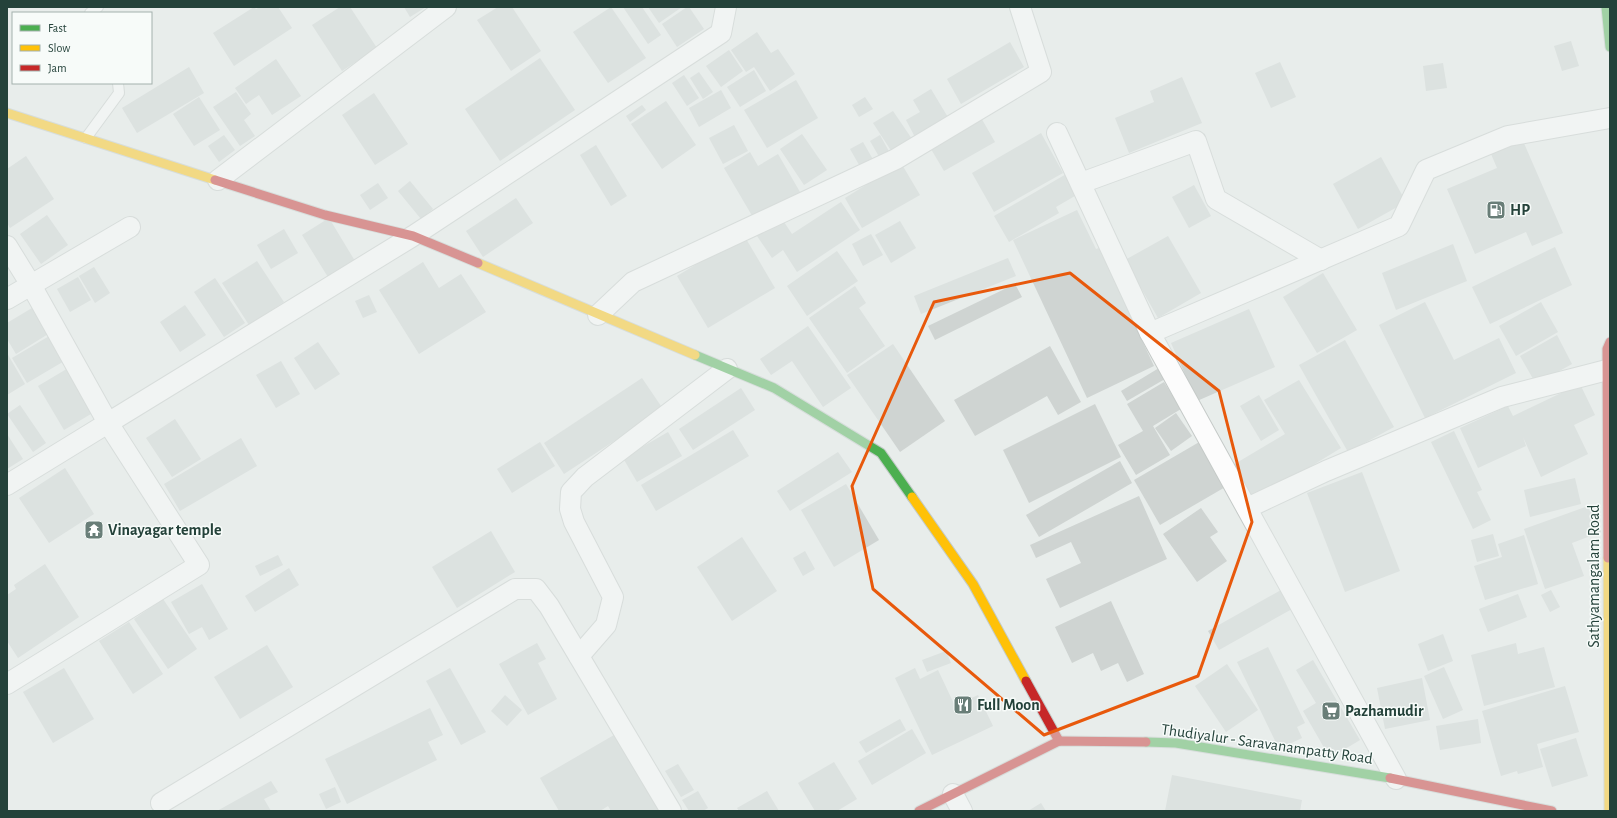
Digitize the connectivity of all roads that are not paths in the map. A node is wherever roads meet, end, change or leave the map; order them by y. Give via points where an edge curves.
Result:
1 (446, 7) edge
2 (726, 7) edge
3 (1020, 7) edge
4 (1606, 7) edge
5 (1610, 47) edge
6 (118, 84) edge
7 (7, 114) edge
8 (1610, 118) edge
9 (1057, 133) dead end
10 (86, 138) junction
11 (218, 180) junction
12 (1081, 183) junction
13 (130, 227) dead end
14 (414, 236) junction
15 (7, 246) edge
16 (1320, 260) junction
17 (31, 285) junction
18 (7, 300) edge
19 (598, 315) junction
20 (1150, 334) junction
21 (1609, 346) edge
22 (727, 369) junction
23 (1607, 370) junction
24 (108, 423) junction
25 (7, 485) edge
26 (1247, 508) junction
27 (579, 656) junction
28 (7, 684) edge
29 (1059, 741) junction
30 (1396, 779) junction
31 (161, 803) dead end
32 (957, 803) edge
33 (671, 811) edge
34 (919, 811) edge
35 (1552, 811) edge
36 (1610, 811) edge

1 - 11 street
2 - 14 street via 721,33
3 - 19 street via 1041,72 896,159 633,282
4 - 5 main road
6 - 10 lane via 119,93
7 - 10 main road
8 - 16 street via 1508,136 1426,170 1399,226
9 - 12 street
10 - 11 main road
11 - 14 main road via 325,215
12 - 16 street via 1196,141 1216,199
12 - 20 street
13 - 17 street
14 - 19 main road
14 - 24 street
15 - 17 street
16 - 20 street
17 - 18 street
17 - 24 street
19 - 22 main road
20 - 26 street
21 - 23 main road, Sathyamangalam Road
22 - 27 street via 585,477 571,492 570,509 574,522 612,597 606,625
22 - 29 main road via 774,388 881,453 973,584
23 - 26 street via 1502,397 1326,471
23 - 36 main road, Sathyamangalam Road
24 - 25 street
24 - 28 street via 199,565
26 - 30 street
27 - 31 street via 536,589 515,589
27 - 33 street
29 - 30 main road, Thudiyalur - Saravanampatty Road via 1176,743
29 - 32 main road, Thudiyalur - Saravanampatty Road
30 - 35 main road, Thudiyalur - Saravanampatty Road
32 - 34 main road, Thudiyalur - Saravanampatty Road

